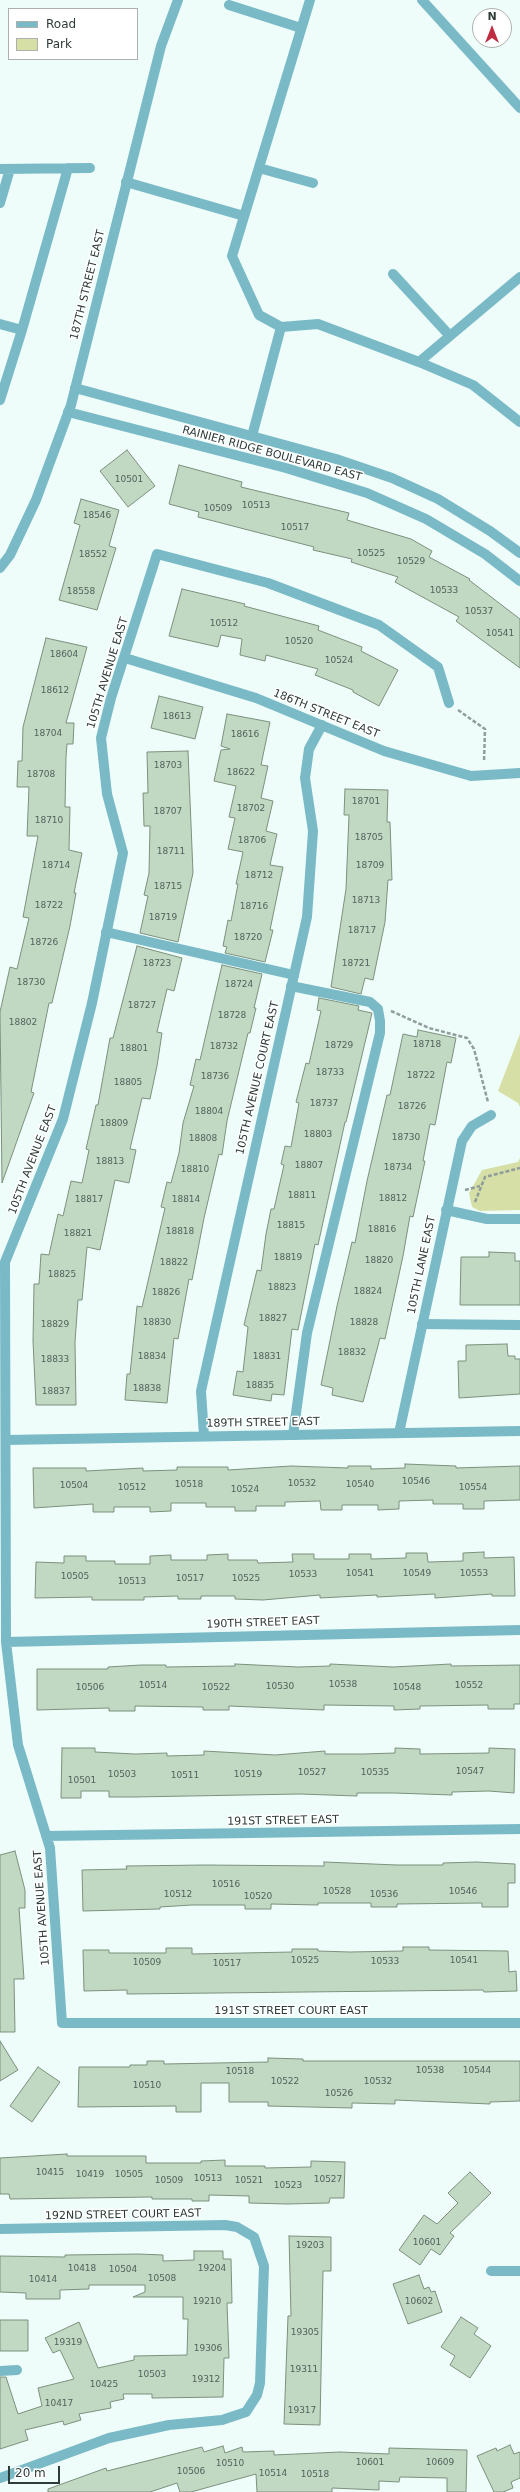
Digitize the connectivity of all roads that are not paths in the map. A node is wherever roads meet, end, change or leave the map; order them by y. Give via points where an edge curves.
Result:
1 (178, 0) edge
2 (310, 0) edge
3 (422, 0) edge
4 (229, 5) dead end
5 (301, 28) junction
6 (520, 108) edge
7 (68, 168) junction
8 (90, 168) dead end
9 (259, 168) junction
10 (5, 169) edge
11 (126, 182) junction
12 (313, 183) dead end
13 (0, 203) edge
14 (244, 216) junction
15 (393, 274) dead end
16 (520, 277) edge
17 (0, 324) edge
18 (281, 327) junction
19 (22, 330) junction
20 (450, 336) junction
21 (419, 362) junction
22 (75, 388) junction
23 (0, 400) edge
24 (68, 412) junction
25 (520, 422) edge
26 (252, 436) junction
27 (520, 553) edge
28 (2, 563) edge
29 (520, 581) edge
30 (125, 658) junction
31 (449, 703) road end
32 (322, 724) junction
33 (520, 773) edge
34 (106, 932) junction
35 (294, 975) junction
36 (291, 986) junction
37 (491, 1115) road end
38 (446, 1210) junction
39 (520, 1219) edge
40 (422, 1324) junction
41 (520, 1325) edge
42 (520, 1431) edge
43 (399, 1433) junction
44 (293, 1435) junction
45 (204, 1436) junction
46 (6, 1440) junction
47 (520, 1630) edge
48 (6, 1642) junction
49 (520, 1829) edge
50 (46, 1836) junction
51 (62, 2023) joint
52 (520, 2023) edge
53 (0, 2229) edge
54 (491, 2271) dead end
55 (520, 2271) edge
56 (17, 2370) dead end
57 (0, 2371) edge
58 (0, 2478) edge

1 - 11 street, 187TH STREET EAST via 161,46
2 - 5 street
3 - 6 street
4 - 5 street
5 - 9 street
7 - 8 street
7 - 10 street
7 - 19 street
9 - 12 street
9 - 14 street
10 - 13 street
11 - 14 street
11 - 22 street, 187TH STREET EAST
14 - 18 street via 232,256 259,315
15 - 20 street
16 - 20 street
17 - 19 street
18 - 21 street via 318,324
18 - 26 street
19 - 23 street
20 - 21 street
21 - 25 street via 473,385
22 - 24 street, 187TH STREET EAST
22 - 26 street, RAINIER RIDGE BOULEVARD EAST
24 - 28 street, 187TH STREET EAST via 36,500
24 - 29 street, RAINIER RIDGE BOULEVARD EAST via 286,468 367,493 426,519 485,554
26 - 27 street, RAINIER RIDGE BOULEVARD EAST via 336,459 392,478 438,499
30 - 31 street, 105TH AVENUE EAST via 158,554 268,583 379,626 438,667
30 - 32 street, 186TH STREET EAST via 256,698
30 - 34 street, 105TH AVENUE EAST via 101,738 107,794 123,853
32 - 33 street, 186TH STREET EAST via 384,751 471,776
32 - 35 street, 105TH AVENUE COURT EAST via 309,749 305,778 313,831 307,917
34 - 35 street
34 - 46 street, 105TH AVENUE EAST via 63,1119 5,1262
35 - 36 street, 105TH AVENUE COURT EAST
36 - 44 street via 370,1002 378,1009 380,1033 307,1333
36 - 45 street, 105TH AVENUE COURT EAST via 201,1391
37 - 38 street, 105TH LANE EAST via 472,1126 462,1141
38 - 39 street via 487,1219
38 - 40 street, 105TH LANE EAST
40 - 41 street
40 - 43 street, 105TH LANE EAST
42 - 43 street, 189TH STREET EAST
43 - 44 street, 189TH STREET EAST
44 - 45 street, 189TH STREET EAST
45 - 46 street, 189TH STREET EAST
46 - 48 street, 105TH AVENUE EAST
47 - 48 street, 190TH STREET EAST
48 - 50 street, 105TH AVENUE EAST via 18,1744
49 - 50 street, 191ST STREET EAST
50 - 51 street, 105TH AVENUE EAST via 50,1848
51 - 52 street, 191ST STREET COURT EAST
53 - 58 street, 192ND STREET COURT EAST via 225,2225 245,2230 254,2238 264,2266 260,2383 258,2395 250,2408 236,2417 222,2420 169,2425 109,2438
54 - 55 street
56 - 57 street

